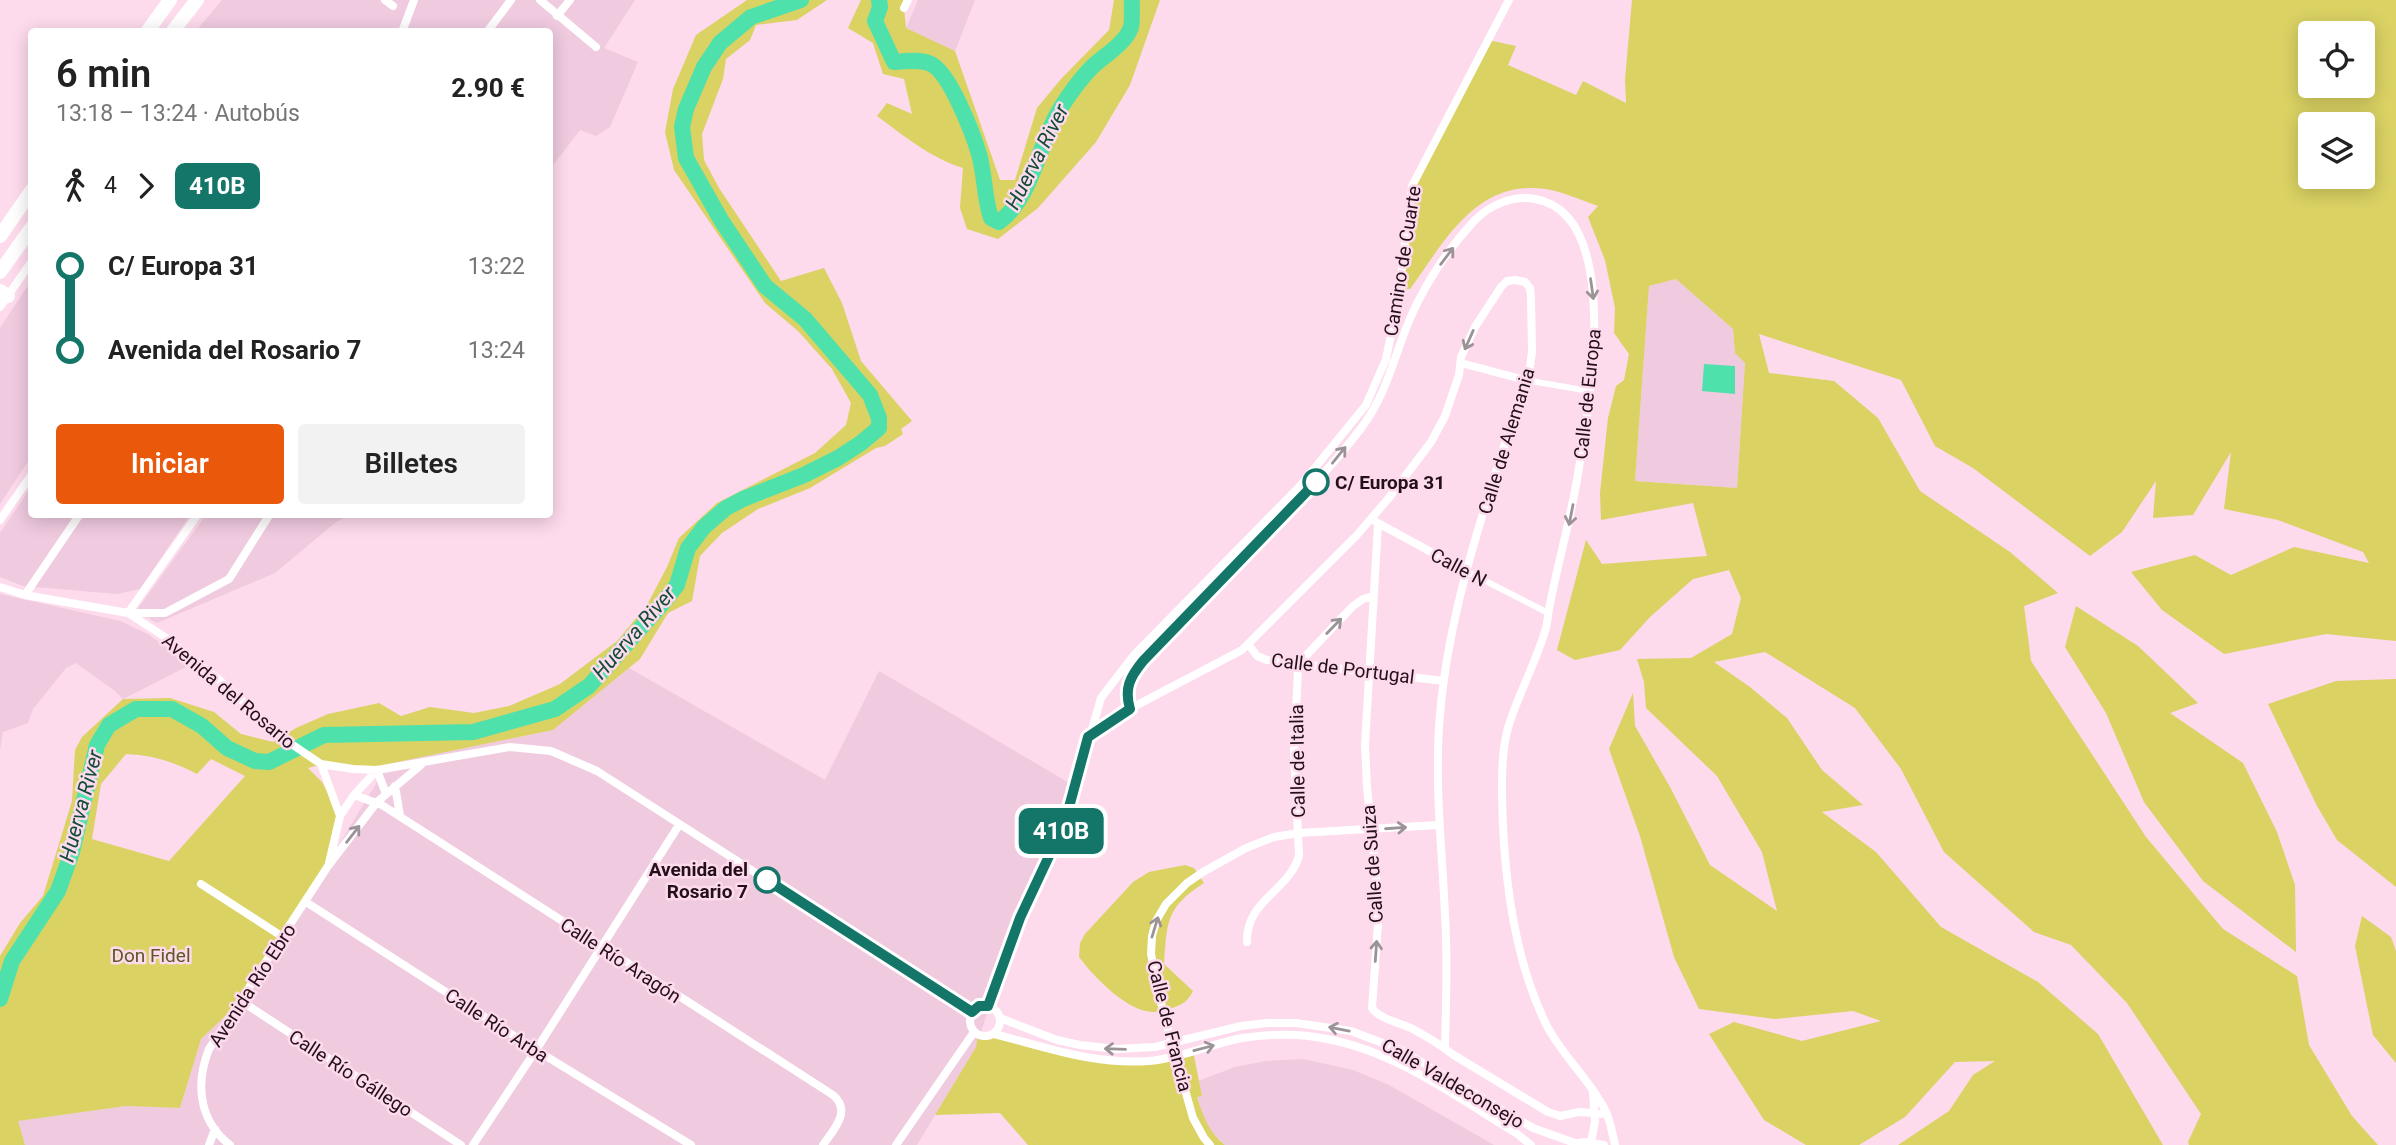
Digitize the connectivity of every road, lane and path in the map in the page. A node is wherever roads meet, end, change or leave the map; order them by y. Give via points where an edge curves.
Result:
1 (170, 0) edge
2 (197, 0) edge
3 (414, 0) edge
4 (511, 0) edge
5 (540, 0) edge
6 (570, 0) edge
7 (1509, 0) edge
8 (557, 16) junction
9 (150, 28) edge
10 (175, 28) edge
11 (404, 28) edge
12 (490, 28) edge
13 (596, 47) dead end
14 (28, 196) edge
15 (28, 233) edge
16 (0, 236) edge
17 (28, 266) edge
18 (0, 272) edge
19 (3, 298) edge
20 (1461, 363) junction
21 (1525, 380) junction
22 (1589, 391) junction
23 (28, 480) edge
24 (77, 518) edge
25 (195, 518) edge
26 (267, 518) edge
27 (0, 520) edge
28 (1374, 521) junction
29 (1466, 570) junction
30 (0, 587) edge
31 (25, 595) junction
32 (1373, 596) junction
33 (128, 613) junction
34 (1548, 613) junction
35 (1248, 645) junction
36 (1299, 663) junction
37 (1369, 672) junction
38 (1444, 681) junction
39 (1096, 709) junction
40 (1130, 709) junction
41 (1118, 715) junction
42 (1093, 718) junction
43 (1108, 722) junction
44 (1088, 737) junction
45 (423, 763) junction
46 (321, 764) junction
47 (377, 770) junction
48 (395, 786) junction
49 (386, 794) junction
50 (354, 795) junction
51 (377, 802) junction
52 (340, 816) junction
53 (400, 817) junction
54 (679, 825) junction
55 (1438, 825) junction
56 (1371, 830) junction
57 (1299, 833) junction
58 (328, 866) junction
59 (201, 884) dead end
60 (306, 902) junction
61 (283, 937) junction
62 (1247, 942) dead end
63 (601, 948) junction
64 (241, 1001) junction
65 (988, 1006) junction
66 (972, 1012) junction
67 (1000, 1018) junction
68 (974, 1032) junction
69 (994, 1034) junction
70 (1445, 1047) junction
71 (536, 1050) junction
72 (1593, 1092) junction
73 (1579, 1112) junction
74 (1594, 1113) junction
75 (1607, 1114) junction
76 (215, 1129) junction
77 (1591, 1142) junction
78 (1573, 1144) edge
79 (209, 1145) edge
80 (230, 1145) edge
81 (461, 1145) edge
82 (473, 1145) edge
83 (691, 1145) edge
84 (823, 1145) edge
85 (896, 1145) edge
86 (1210, 1145) edge
87 (1531, 1145) edge
88 (1604, 1145) edge
89 (1615, 1145) edge

1 - 9 highway
2 - 10 highway
3 - 11 street
4 - 12 street
5 - 8 street
6 - 8 street
7 - 39 street, Camino de Cuarte via 1412,186 1386,359 1366,405 1301,485 1134,655
8 - 13 street
14 - 16 highway
15 - 18 highway
17 - 19 street
20 - 21 street
21 -> 20 street, Calle de Alemania via 1532,352 1531,298 1525,282 1515,279 1507,281 1491,299
20 - 28 street, Calle de Alemania via 1446,416
21 - 22 street
21 - 29 street, Calle de Alemania
22 -> 34 street, Calle de Europa via 1575,494
40 -> 22 street, Calle de Europa via 1127,686 1143,661 1282,519 1364,424 1384,392 1427,285 1470,226 1489,209 1516,199 1536,199 1562,210 1575,227 1594,305
23 - 27 street
24 - 31 street
25 - 33 street
26 - 33 street via 229,579 165,613
28 - 29 street, Calle N
28 - 32 street, Calle de Suiza
28 - 35 street, Calle de Alemania
29 - 34 street, Calle N
29 - 38 street, Calle de Alemania
30 - 31 street, Avenida del Rosario
31 - 33 street, Avenida del Rosario
36 -> 32 street via 1353,606
32 - 37 street, Calle de Suiza
33 - 46 street, Avenida del Rosario via 180,648 284,739
34 - 72 street, Calle de Europa via 1509,726 1503,761 1509,882 1522,958 1547,1026
35 - 36 street, Calle de Portugal via 1262,659
35 - 40 street, Calle de Alemania
36 - 37 street, Calle de Portugal
36 - 57 street, Calle de Italia via 1294,750
37 - 38 street, Calle de Portugal
37 - 56 street, Calle de Suiza via 1365,745
38 - 55 street, Calle de Alemania via 1437,755
39 - 41 street
39 - 42 street, Camino de Cuarte
40 - 41 street, Calle de Alemania
41 - 43 street, Calle de Alemania
42 - 43 street
42 - 44 street, Camino de Cuarte
43 - 44 street, Calle de Alemania
44 - 65 street, Camino de Cuarte via 1065,822 1020,918
45 - 47 street, Avenida del Rosario
45 - 48 street, Avenida Río Ebro
45 - 54 street, Avenida del Rosario via 510,747 551,751 597,771
46 - 47 street, Avenida del Rosario
46 - 52 street
47 - 49 street
47 - 50 street, Avenida Río Ebro
48 - 49 street, Avenida Río Ebro
48 - 53 street
49 - 51 street, Avenida Río Ebro
50 - 51 street, Calle Río Aragón
50 - 52 street, Avenida Río Ebro
51 - 53 street, Calle Río Aragón
58 -> 51 street, Avenida Río Ebro
52 - 58 street, Avenida Río Ebro
53 - 63 street, Calle Río Aragón
54 - 63 street
54 - 66 street, Avenida del Rosario
56 -> 55 street, Calle de Francia
55 - 70 street, Calle de Alemania via 1447,961
56 - 57 street, Calle de Francia
70 -> 56 street, Calle de Suiza via 1372,1008 1378,924
57 - 62 street, Calle de Italia via 1297,864 1254,913
86 -> 57 street, Calle de Francia via 1193,1118 1154,979 1151,954 1156,921 1186,883 1246,848
58 - 60 street, Avenida Río Ebro
59 - 61 street
60 - 61 street, Avenida Río Ebro
60 - 71 street, Calle Río Arba
61 - 64 street, Avenida Río Ebro
63 - 71 street
63 - 84 street, Calle Río Aragón via 836,1098 842,1115
64 - 76 street, Avenida Río Ebro via 209,1049 201,1073 203,1104
64 - 81 street, Calle Río Gállego
65 - 66 street
65 - 67 street
66 - 68 street via 969,1020
67 - 69 street
78 -> 67 street, Calle Valdeconsejo via 1532,1128 1401,1050 1351,1031 1267,1023 1155,1047 1116,1049 1057,1040
68 - 69 street
68 - 85 street
69 -> 87 street, Calle Valdeconsejo via 1055,1052 1119,1062 1152,1061 1242,1038 1324,1038 1360,1046 1415,1071
70 - 73 street, Calle de Suiza via 1548,1112 1565,1116
71 - 82 street
71 - 83 street, Calle Río Arba
72 - 73 street
72 - 74 street
72 - 75 street, Calle de Europa
73 - 74 street, Calle de Suiza
74 - 75 street, Calle de Suiza
74 - 77 street
75 - 89 street, Calle de Europa
76 - 79 street
76 - 80 street, Avenida Río Ebro
77 - 78 street
77 - 88 street

